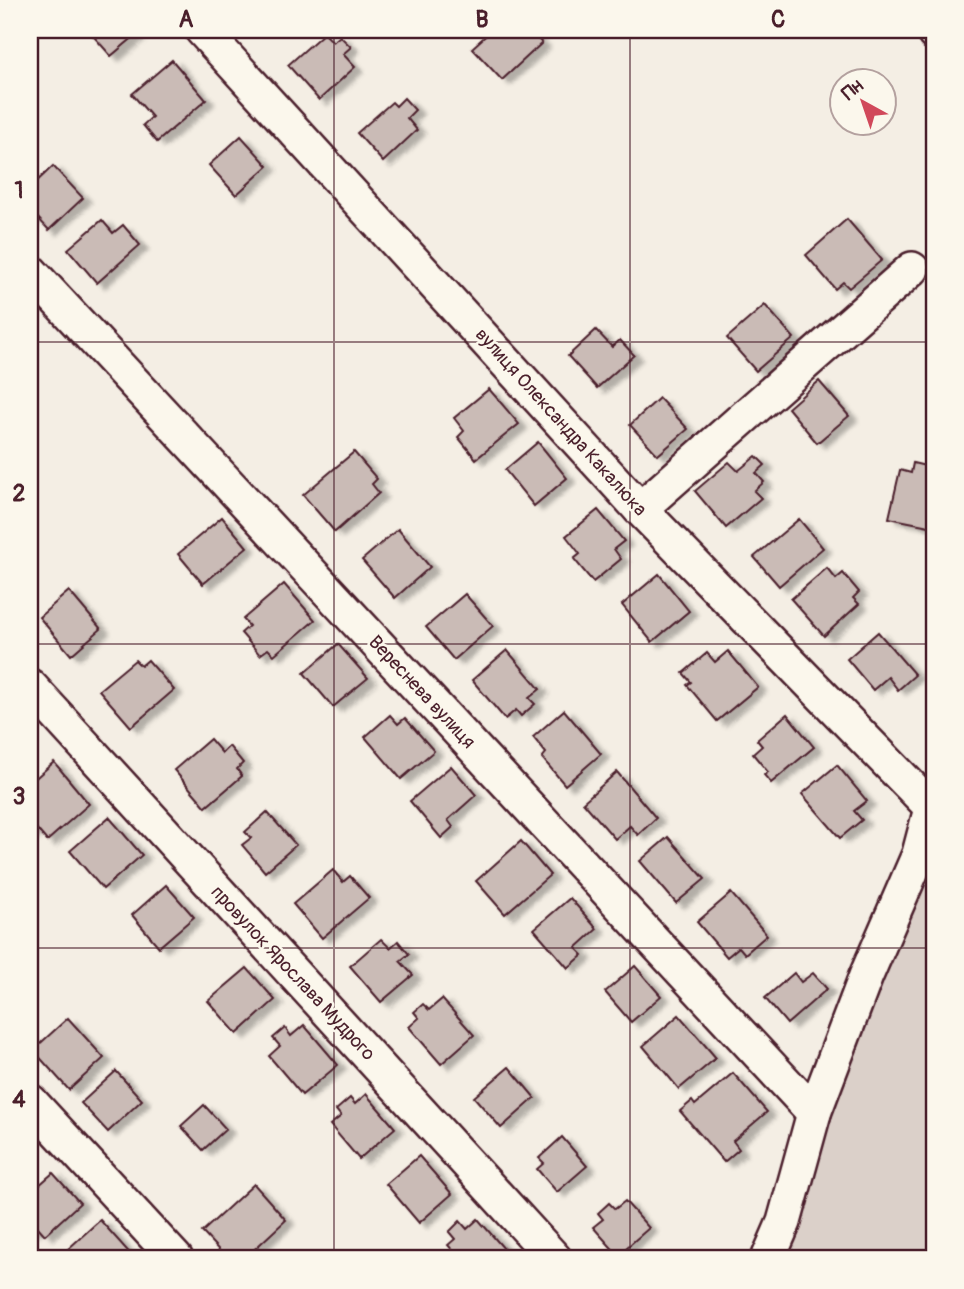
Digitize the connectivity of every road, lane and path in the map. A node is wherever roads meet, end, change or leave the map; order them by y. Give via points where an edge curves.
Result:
1 (202, 30) edge
2 (912, 269) dead end
3 (30, 271) edge
4 (640, 509) junction
5 (30, 686) edge
6 (932, 801) edge
7 (30, 1101) edge
8 (814, 1113) junction
9 (176, 1259) edge
10 (555, 1259) edge
11 (768, 1259) edge

1 - 4 street, вулиця Олександра Какалюка
2 - 4 street
3 - 8 street, Вереснева вулиця
4 - 6 street, вулиця Олександра Какалюка
5 - 10 street, провулок Ярослава Мудрого
6 - 8 street via 919,854
7 - 9 street
8 - 11 street via 784,1222

